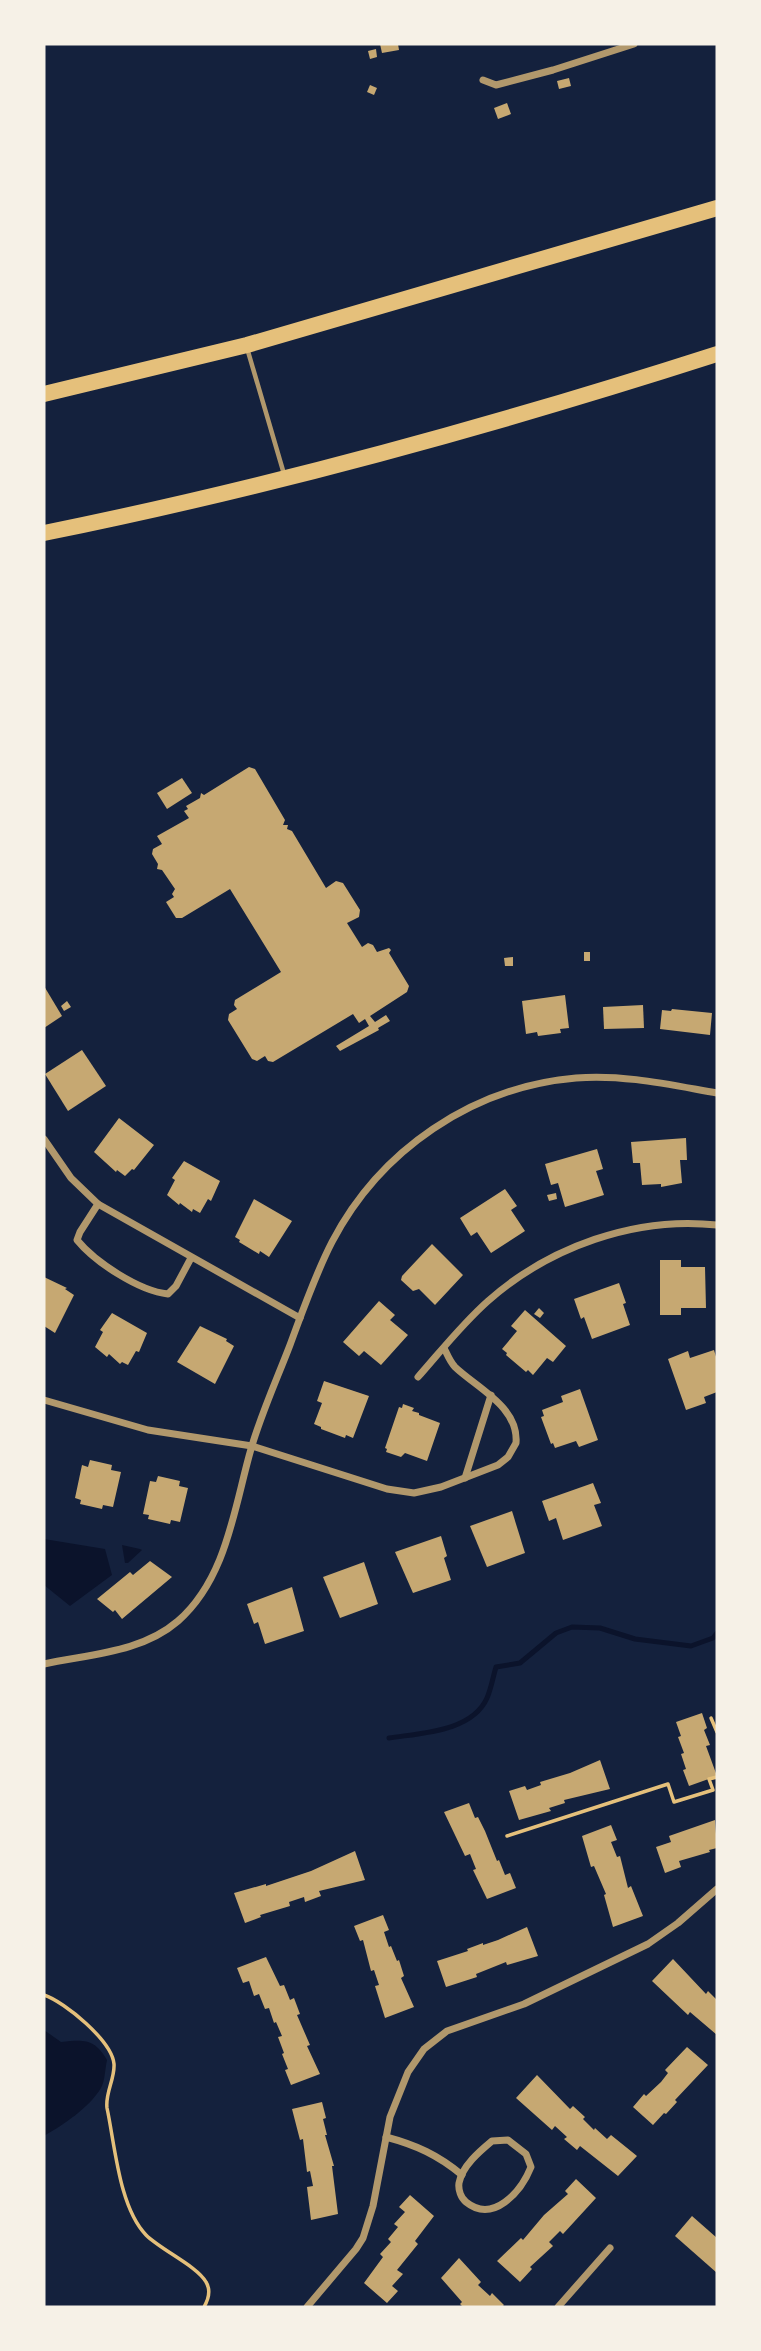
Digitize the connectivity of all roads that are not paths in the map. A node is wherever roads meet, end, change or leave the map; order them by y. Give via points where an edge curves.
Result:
1 (634, 44) edge
2 (483, 80) dead end
3 (717, 208) edge
4 (247, 345) junction
5 (717, 354) edge
6 (44, 394) edge
7 (286, 478) junction
8 (44, 533) edge
9 (717, 1093) edge
10 (44, 1141) edge
11 (98, 1204) junction
12 (717, 1225) edge
13 (191, 1258) junction
14 (300, 1318) junction
15 (444, 1348) junction
16 (418, 1377) dead end
17 (491, 1395) junction
18 (44, 1400) edge
19 (252, 1446) junction
20 (465, 1478) junction
21 (44, 1664) edge
22 (717, 1889) edge
23 (386, 2137) junction
24 (462, 2175) junction
25 (610, 2248) dead end
26 (307, 2307) edge
27 (558, 2307) edge

1 - 2 street via 496,85
3 - 4 highway
4 - 6 highway
4 - 7 lane
5 - 7 highway via 498,421
7 - 8 highway
9 - 14 street via 615,1078 577,1078 513,1091 452,1115 397,1156 360,1199 333,1241
10 - 11 street via 79,1188
11 - 13 street
11 - 13 street via 77,1240 89,1255 152,1292 168,1294
12 - 15 street via 631,1229 570,1249 497,1294
13 - 14 street
14 - 19 street
15 - 16 street
15 - 17 street via 455,1366
17 - 20 street
17 - 20 street via 511,1421 516,1443 498,1465
18 - 19 street via 148,1430
19 - 20 street via 400,1492 425,1492
19 - 21 street via 220,1557 208,1586 188,1612 142,1642
22 - 23 street via 648,1944 524,2004 465,2023 436,2039 408,2072
23 - 24 street via 416,2145
23 - 26 street via 363,2238
24 - 24 street via 458,2185 462,2199 491,2210 510,2198 531,2167 526,2154 508,2140 492,2141
25 - 27 street

